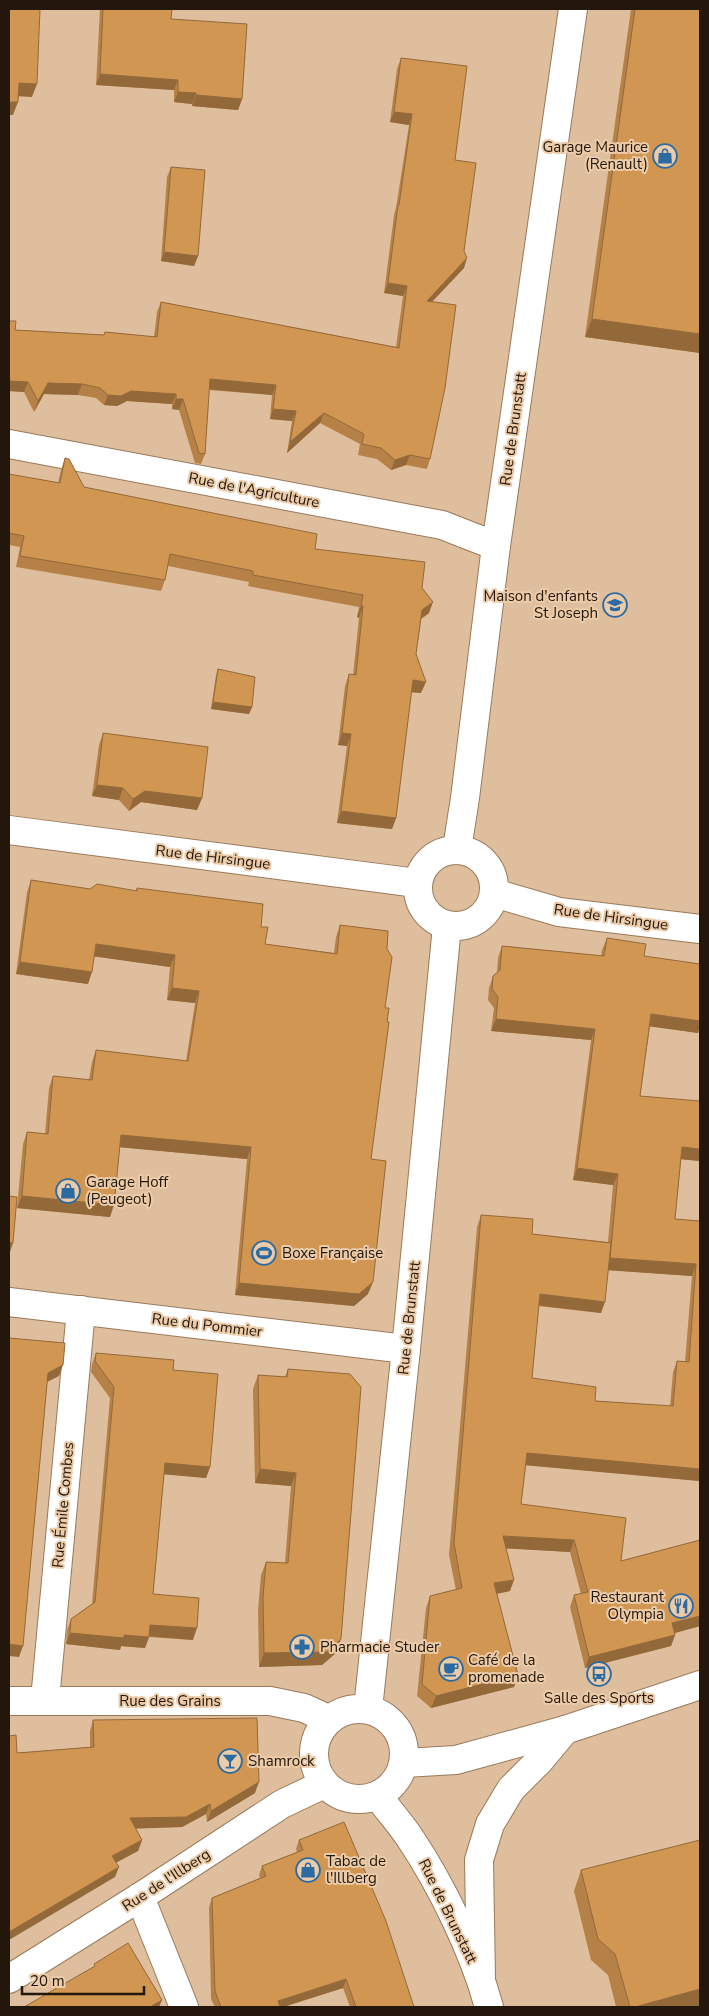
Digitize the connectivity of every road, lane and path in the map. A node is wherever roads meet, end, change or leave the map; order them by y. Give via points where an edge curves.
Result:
1 (573, 9) edge
2 (9, 444) edge
3 (496, 546) junction
4 (9, 830) edge
5 (457, 849) junction
6 (418, 883) junction
7 (494, 893) junction
8 (447, 926) junction
9 (700, 929) edge
10 (9, 1302) edge
11 (81, 1310) junction
12 (406, 1350) junction
13 (700, 1685) edge
14 (45, 1700) junction
15 (9, 1701) edge
16 (368, 1709) junction
17 (328, 1720) junction
18 (565, 1730) junction
19 (404, 1763) junction
20 (324, 1784) junction
21 (378, 1796) junction
22 (140, 1897) junction
23 (9, 1979) edge
24 (481, 1979) junction
25 (184, 2007) edge
26 (489, 2007) edge

1 - 3 street, Rue de Brunstatt
2 - 3 street, Rue de l'Agriculture via 442,525
3 - 5 street, Rue de Brunstatt
4 - 6 street, Rue de Hirsingue
5 - 6 street via 446,850 426,862
5 - 7 street via 475,855 489,868 494,880
6 - 8 street via 418,895 428,915
7 - 8 street via 490,905 477,919 460,926
7 - 9 street, Rue de Hirsingue via 559,912
8 - 12 street, Rue de Brunstatt
10 - 11 street, Rue du Pommier
11 - 12 street, Rue du Pommier
11 - 14 street, Rue Émile Combes
12 - 16 street, Rue de Brunstatt
13 - 18 street
14 - 15 street, Rue des Grains
14 - 17 street, Rue des Grains via 270,1701 304,1708
16 - 17 street via 354,1708
16 - 19 street via 382,1714 401,1735
17 - 20 street via 319,1731 313,1758
18 - 19 street via 456,1760
18 - 24 street via 511,1789 490,1824 479,1860
19 - 21 street via 398,1777
20 - 21 street via 349,1798 364,1800
20 - 22 street, Rue de l'Illberg via 282,1804
21 - 24 street, Rue de Brunstatt via 410,1837 438,1886
22 - 23 street, Rue de l'Illberg
22 - 25 street
24 - 26 street, Rue de Brunstatt

